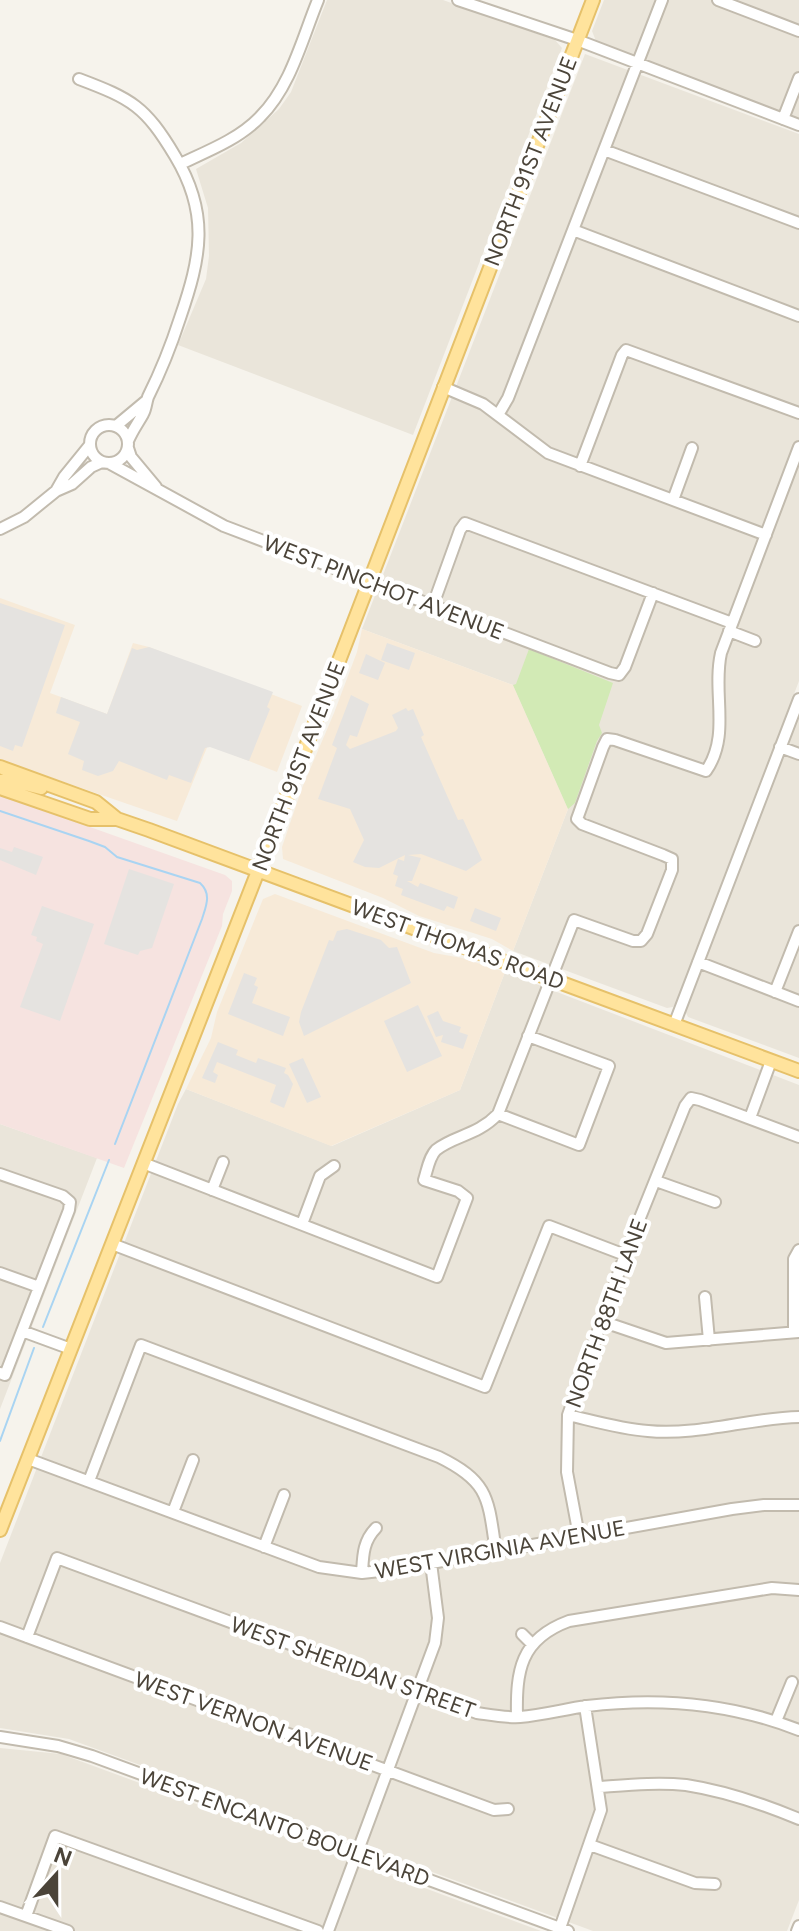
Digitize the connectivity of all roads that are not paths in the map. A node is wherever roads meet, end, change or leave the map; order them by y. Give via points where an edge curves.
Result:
1 (318, 0) edge
2 (458, 0) edge
3 (593, 0) edge
4 (662, 0) edge
5 (718, 0) edge
6 (799, 31) edge
7 (577, 40) junction
8 (637, 64) junction
9 (799, 78) edge
10 (79, 79) dead end
11 (783, 119) junction
12 (799, 125) edge
13 (604, 150) junction
14 (180, 164) junction
15 (799, 223) edge
16 (573, 230) junction
17 (799, 316) edge
18 (443, 387) junction
19 (146, 401) junction
20 (799, 413) edge
21 (498, 415) junction
22 (116, 426) junction
23 (128, 444) junction
24 (90, 445) junction
25 (799, 447) edge
26 (692, 448) dead end
27 (106, 463) junction
28 (580, 466) junction
29 (156, 487) junction
30 (56, 491) junction
31 (673, 500) junction
32 (0, 529) edge
33 (766, 535) junction
34 (369, 581) junction
35 (653, 593) junction
36 (433, 605) junction
37 (731, 627) junction
38 (755, 641) dead end
39 (799, 699) edge
40 (780, 747) junction
41 (799, 754) edge
42 (0, 767) edge
43 (0, 781) edge
44 (0, 788) edge
45 (60, 789) junction
46 (117, 819) junction
47 (258, 869) junction
48 (799, 931) edge
49 (698, 962) junction
50 (550, 978) junction
51 (775, 992) junction
52 (799, 1001) edge
53 (674, 1025) junction
54 (528, 1036) junction
55 (771, 1061) junction
56 (799, 1071) edge
57 (498, 1114) junction
58 (750, 1118) junction
59 (799, 1137) edge
60 (223, 1162) dead end
61 (143, 1163) junction
62 (334, 1166) dead end
63 (0, 1174) edge
64 (656, 1181) junction
65 (212, 1190) junction
66 (715, 1202) dead end
67 (302, 1224) junction
68 (112, 1244) junction
69 (799, 1250) edge
70 (625, 1255) junction
71 (0, 1273) edge
72 (39, 1287) junction
73 (705, 1297) dead end
74 (601, 1321) junction
75 (22, 1331) junction
76 (796, 1331) edge
77 (709, 1340) junction
78 (71, 1349) junction
79 (3, 1374) edge
80 (568, 1415) junction
81 (799, 1417) edge
82 (28, 1459) junction
83 (193, 1460) dead end
84 (89, 1481) junction
85 (284, 1495) dead end
86 (799, 1505) edge
87 (173, 1512) junction
88 (376, 1528) dead end
89 (0, 1530) edge
90 (579, 1536) junction
91 (264, 1547) junction
92 (496, 1552) junction
93 (431, 1563) junction
94 (362, 1573) junction
95 (799, 1590) edge
96 (0, 1627) edge
97 (522, 1634) dead end
98 (27, 1637) junction
99 (532, 1644) junction
100 (792, 1682) dead end
101 (418, 1692) junction
102 (585, 1706) junction
103 (517, 1717) junction
104 (776, 1721) junction
105 (799, 1730) edge
106 (0, 1737) edge
107 (389, 1771) junction
108 (599, 1787) junction
109 (508, 1809) dead end
110 (799, 1819) edge
111 (590, 1845) junction
112 (357, 1854) junction
113 (715, 1884) dead end
114 (0, 1907) edge
115 (26, 1916) junction
116 (564, 1930) edge
117 (68, 1931) edge
118 (318, 1931) edge
119 (328, 1931) edge

1 - 14 street via 283,87 260,117 229,141
2 - 7 street
3 - 7 main road, NORTH 91ST AVENUE
4 - 8 street
5 - 6 street
7 - 8 street
7 - 18 main road, NORTH 91ST AVENUE
8 - 11 street
8 - 13 street
9 - 11 street
10 - 14 street via 140,107
11 - 12 street
13 - 15 street
13 - 16 street
14 - 19 street via 195,196 200,250 168,356
16 - 17 street
16 - 21 street
18 - 21 street
18 - 34 main road, NORTH 91ST AVENUE
19 - 22 street
19 - 23 street
20 - 28 street via 626,350
21 - 28 street via 548,453
22 - 23 street
22 - 24 street via 96,431
23 - 27 street via 121,459
23 - 29 street, WEST PINCHOT AVENUE via 131,457
24 - 27 street via 94,456
24 - 30 street
25 - 33 street
26 - 31 street
27 - 29 street, WEST PINCHOT AVENUE
27 - 30 street
28 - 31 street
29 - 34 street, WEST PINCHOT AVENUE via 224,526
30 - 32 street
31 - 33 street
33 - 37 street
34 - 36 street, WEST PINCHOT AVENUE
34 - 47 main road, NORTH 91ST AVENUE
35 - 36 street, WEST PINCHOT AVENUE via 619,675
35 - 36 street via 465,523
35 - 37 street
37 - 38 street
37 - 50 street via 719,661 718,742 706,771 607,739 577,819 672,859 647,934 633,941 574,920
39 - 40 street
40 - 41 street
40 - 49 street
42 - 45 main road, WEST THOMAS ROAD
43 - 45 main road
44 - 46 main road, WEST THOMAS ROAD via 90,819
45 - 46 main road, WEST THOMAS ROAD via 96,802
46 - 47 main road, WEST THOMAS ROAD
47 - 50 main road, WEST THOMAS ROAD
47 - 61 main road, NORTH 91ST AVENUE
48 - 51 street
49 - 51 street
49 - 53 street
50 - 53 main road, WEST THOMAS ROAD
50 - 54 street
51 - 52 street
53 - 55 main road, WEST THOMAS ROAD
54 - 57 street
54 - 57 street via 609,1066 579,1145
55 - 56 main road, WEST THOMAS ROAD
55 - 58 street
57 - 67 street via 430,1158 424,1180 467,1198 437,1277
58 - 59 street
58 - 64 street, NORTH 88TH LANE via 691,1098
60 - 65 street
61 - 65 street
61 - 68 main road, NORTH 91ST AVENUE
62 - 67 street via 320,1176
63 - 72 street via 70,1202
64 - 66 street
64 - 70 street, NORTH 88TH LANE
65 - 67 street
68 - 70 street via 485,1387 549,1226
68 - 78 main road, NORTH 91ST AVENUE
69 - 76 street via 794,1259
70 - 74 street, NORTH 88TH LANE
71 - 72 street
72 - 75 street
73 - 77 street
74 - 77 street via 666,1343
74 - 80 street, NORTH 88TH LANE
75 - 78 street
75 - 79 street
76 - 77 street
78 - 82 main road, NORTH 91ST AVENUE
80 - 81 street via 649,1431
80 - 90 street, NORTH 88TH LANE via 567,1472
82 - 84 street, WEST VIRGINIA AVENUE
82 - 89 main road, NORTH 91ST AVENUE
83 - 87 street
84 - 87 street, WEST VIRGINIA AVENUE
84 - 92 street via 141,1345 439,1457 482,1479
85 - 91 street
86 - 90 street, WEST VIRGINIA AVENUE via 752,1506
87 - 91 street, WEST VIRGINIA AVENUE
88 - 94 street via 368,1536
90 - 92 street, WEST VIRGINIA AVENUE
91 - 94 street, WEST VIRGINIA AVENUE via 328,1569
92 - 93 street, WEST VIRGINIA AVENUE
93 - 94 street, WEST VIRGINIA AVENUE
93 - 101 street via 437,1629
95 - 99 street via 772,1588 569,1621
96 - 98 street, WEST VERNON AVENUE
97 - 99 street
98 - 101 street, WEST SHERIDAN STREET via 57,1558
98 - 107 street, WEST VERNON AVENUE
99 - 103 street via 521,1662
100 - 104 street
101 - 103 street, WEST SHERIDAN STREET via 477,1713
101 - 107 street
102 - 103 street, WEST SHERIDAN STREET
102 - 104 street, WEST SHERIDAN STREET via 687,1702
102 - 108 street
104 - 105 street, WEST SHERIDAN STREET
106 - 112 street, WEST ENCANTO BOULEVARD via 92,1756
107 - 109 street, WEST VERNON AVENUE via 494,1810
107 - 112 street
108 - 110 street via 685,1785
108 - 111 street via 601,1810
111 - 113 street via 695,1883
111 - 116 street
112 - 116 street, WEST ENCANTO BOULEVARD
112 - 119 street
114 - 115 street
115 - 117 street
115 - 118 street via 55,1836

